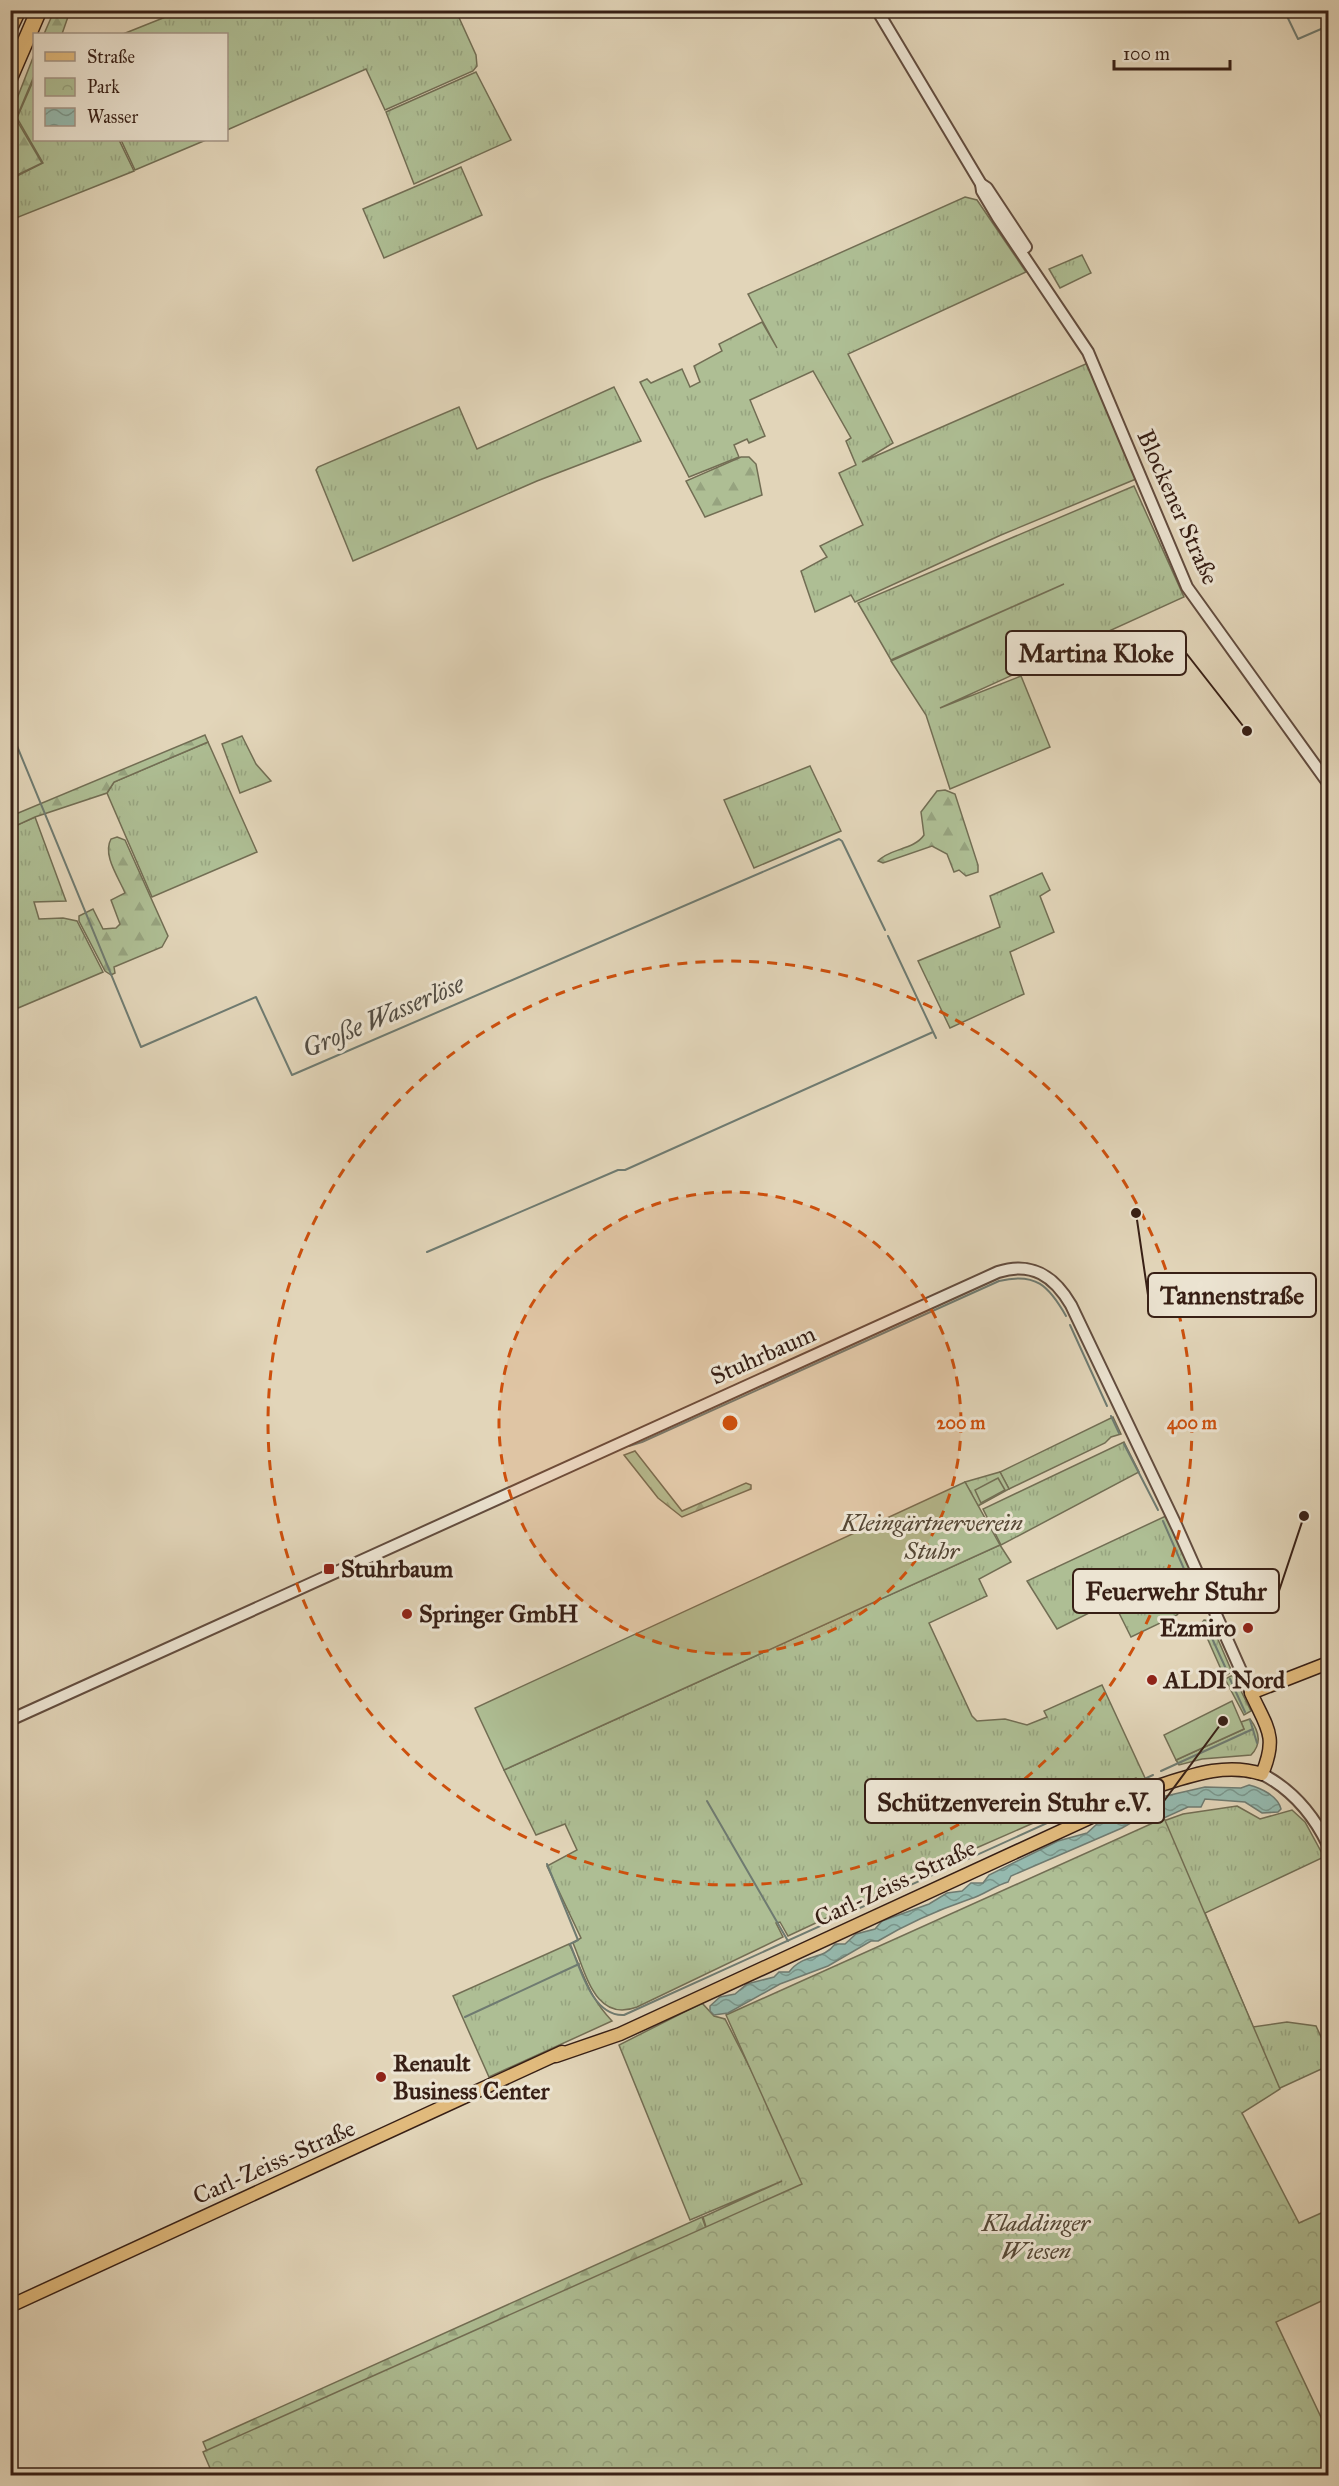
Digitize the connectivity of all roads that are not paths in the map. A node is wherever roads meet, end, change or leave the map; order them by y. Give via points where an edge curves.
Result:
1 (18, 10) edge
2 (39, 10) edge
3 (877, 10) edge
4 (10, 27) edge
5 (10, 77) edge
6 (1329, 783) edge
7 (1329, 1663) edge
8 (1251, 1693) junction
9 (10, 1720) edge
10 (1262, 1774) junction
11 (1329, 1845) edge
12 (10, 2306) edge

1 - 4 highway
2 - 5 highway
3 - 6 street, Blockener Straße via 998,218 1071,325 1101,381 1187,588
7 - 8 main road
8 - 9 street, Stuhrbaum via 1182,1537 1076,1316 1059,1286 1031,1268 1018,1268 998,1272
8 - 10 main road via 1272,1741
10 - 11 street via 1298,1799
10 - 12 main road, Carl-Zeiss-Straße via 1222,1768 1161,1785 639,2026 556,2056

